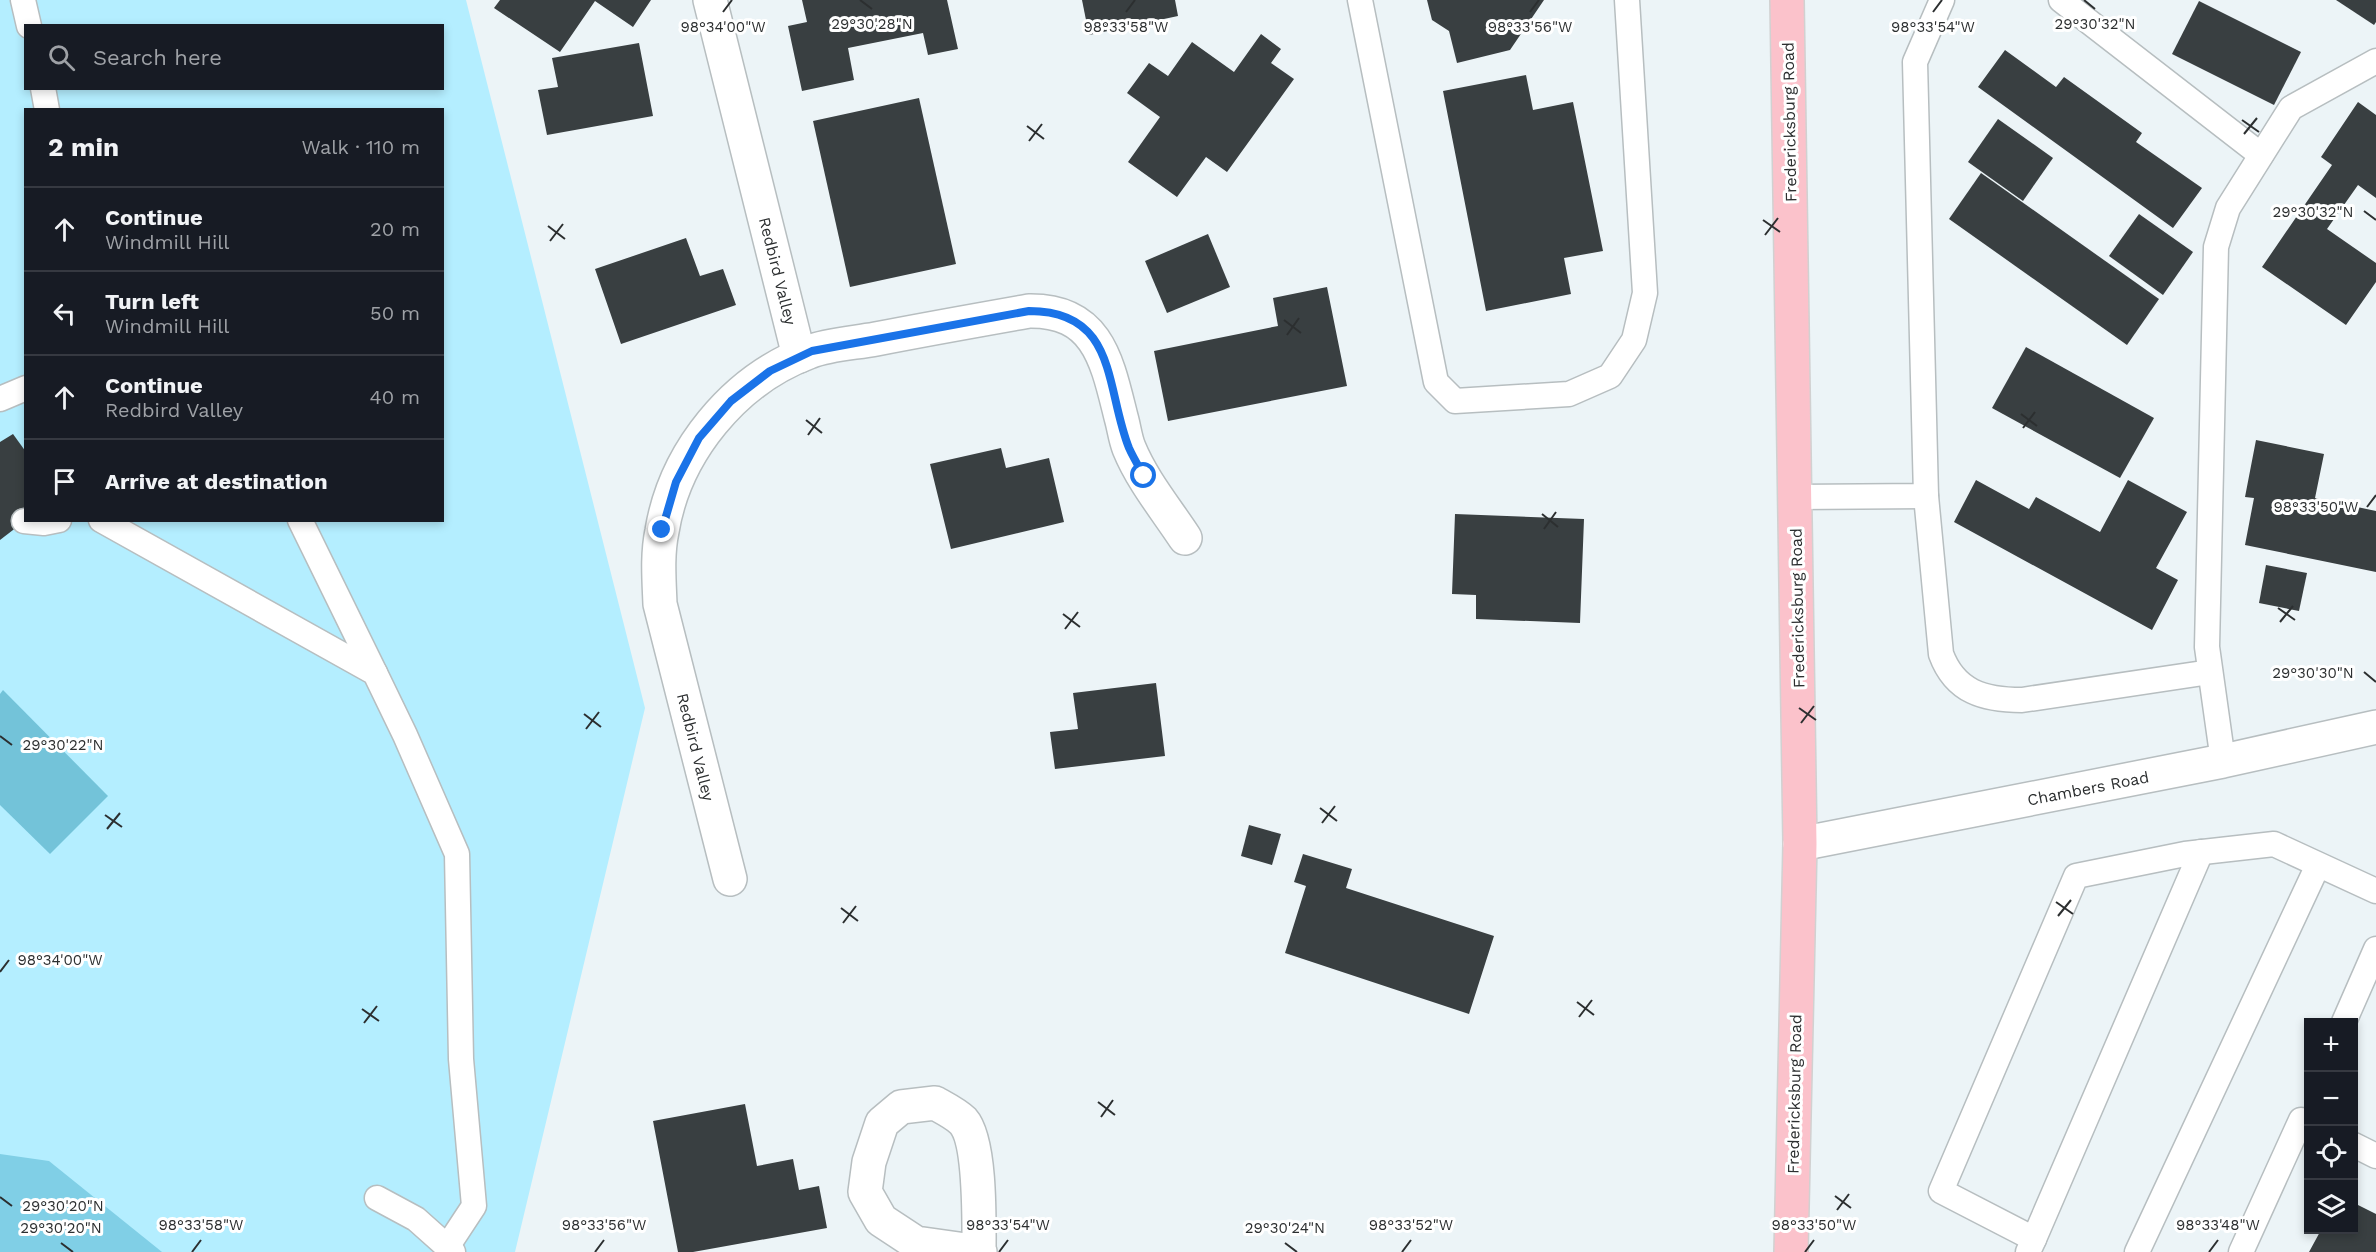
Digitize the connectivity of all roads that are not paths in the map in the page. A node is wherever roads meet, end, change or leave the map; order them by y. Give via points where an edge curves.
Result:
1 (23, 0) edge
2 (710, 0) edge
3 (1360, 0) edge
4 (1627, 0) edge
5 (1787, 0) edge
6 (1942, 0) edge
7 (2061, 0) edge
8 (29, 24) edge
9 (2376, 61) edge
10 (43, 90) edge
11 (47, 108) edge
12 (2261, 155) junction
13 (799, 356) junction
14 (24, 388) edge
15 (0, 399) edge
16 (1926, 496) junction
17 (1795, 497) junction
18 (34, 522) edge
19 (49, 522) edge
20 (104, 522) edge
21 (301, 522) edge
22 (1185, 538) dead end
23 (2210, 672) junction
24 (375, 673) junction
25 (2376, 727) edge
26 (2223, 761) junction
27 (1800, 844) junction
28 (2201, 852) junction
29 (2318, 865) junction
30 (730, 879) dead end
31 (2376, 891) edge
32 (2376, 949) edge
33 (2346, 1018) edge
34 (2304, 1120) edge
35 (2358, 1147) edge
36 (2376, 1156) edge
37 (377, 1198) dead end
38 (2031, 1245) edge
39 (450, 1249) edge
40 (979, 1252) edge
41 (1791, 1252) edge
42 (2137, 1252) edge
43 (2241, 1252) edge

1 - 8 lane
2 - 13 street, Redbird Valley
3 - 4 lane via 1436,382 1455,401 1569,393 1610,376 1634,340 1645,293
5 - 17 main road, Fredericksburg Road
6 - 16 lane via 1915,62
7 - 12 lane
9 - 12 lane via 2291,108
10 - 11 lane
12 - 23 lane via 2228,207 2216,247 2207,647
13 - 22 street via 1029,311 1067,316 1094,339 1110,373 1129,447
13 - 30 street, Redbird Valley via 770,371 731,401 699,438 676,482 662,530 658,562 660,604
14 - 15 lane
16 - 17 lane
16 - 23 lane via 1941,654 1947,670 1974,694 2022,700
17 - 27 main road, Fredericksburg Road
18 - 19 lane
20 - 24 lane
21 - 24 lane
23 - 26 lane
24 - 39 lane via 457,854 460,1059 474,1206
25 - 26 street, Chambers Road
26 - 27 street, Chambers Road
27 - 41 main road, Fredericksburg Road
28 - 29 lane via 2274,844
28 - 38 lane
28 - 38 lane via 2076,876 2071,887 1941,1191
29 - 31 lane
29 - 42 lane
32 - 33 lane
34 - 43 lane
35 - 36 lane
37 - 39 lane via 416,1219
40 - 40 street via 975,1152 964,1122 935,1103 901,1107 882,1123 869,1162 865,1191 881,1220 915,1243

